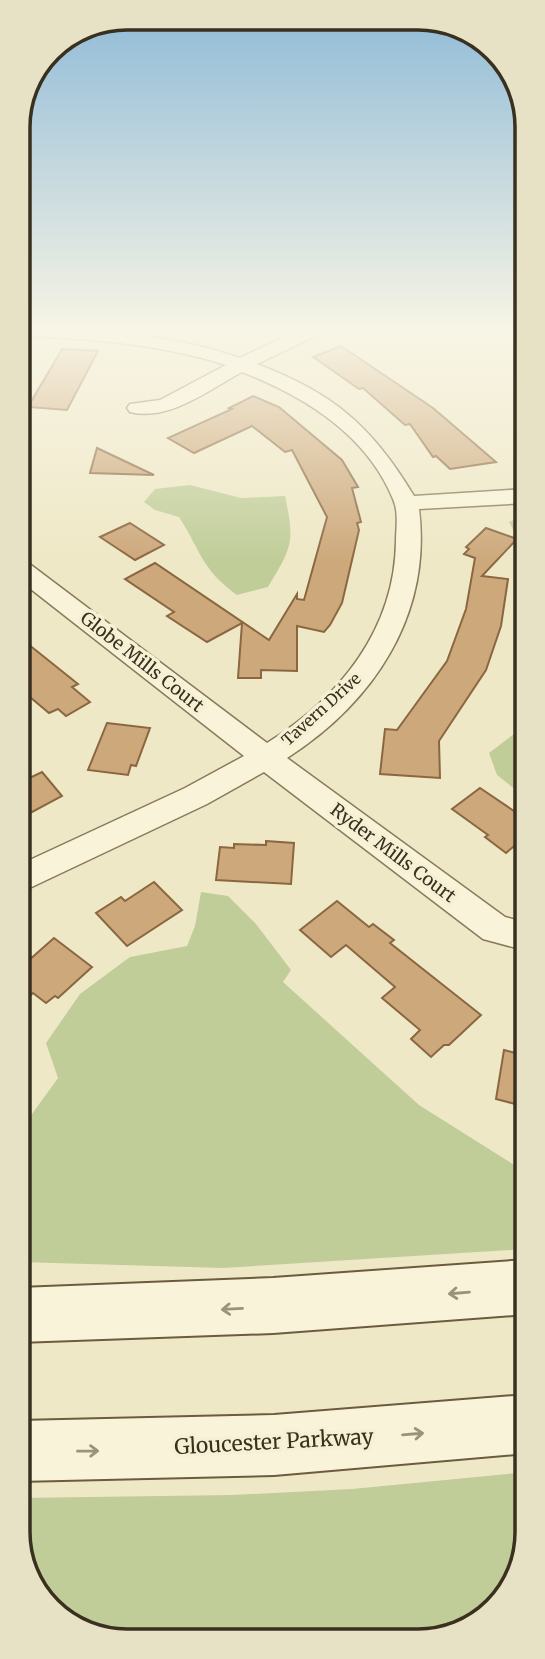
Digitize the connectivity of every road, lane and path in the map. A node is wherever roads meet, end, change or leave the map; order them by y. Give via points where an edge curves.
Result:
1 (142, 407) edge
2 (328, 407) edge
3 (136, 408) dead end
4 (515, 497) edge
5 (406, 503) junction
6 (30, 576) edge
7 (265, 758) junction
8 (30, 874) edge
9 (515, 934) edge
10 (515, 1288) edge
11 (30, 1315) edge
12 (515, 1425) edge
13 (30, 1451) edge

1 - 3 street
2 - 5 street, Tavern Drive via 356,429 387,465
4 - 5 street
5 - 7 street, Tavern Drive via 407,576 386,642 352,685
6 - 7 street, Globe Mills Court
7 - 8 street, Tavern Drive via 211,790
7 - 9 street, Ryder Mills Court via 495,929
10 -> 11 main road via 312,1304
13 -> 12 main road, Gloucester Parkway via 274,1445

